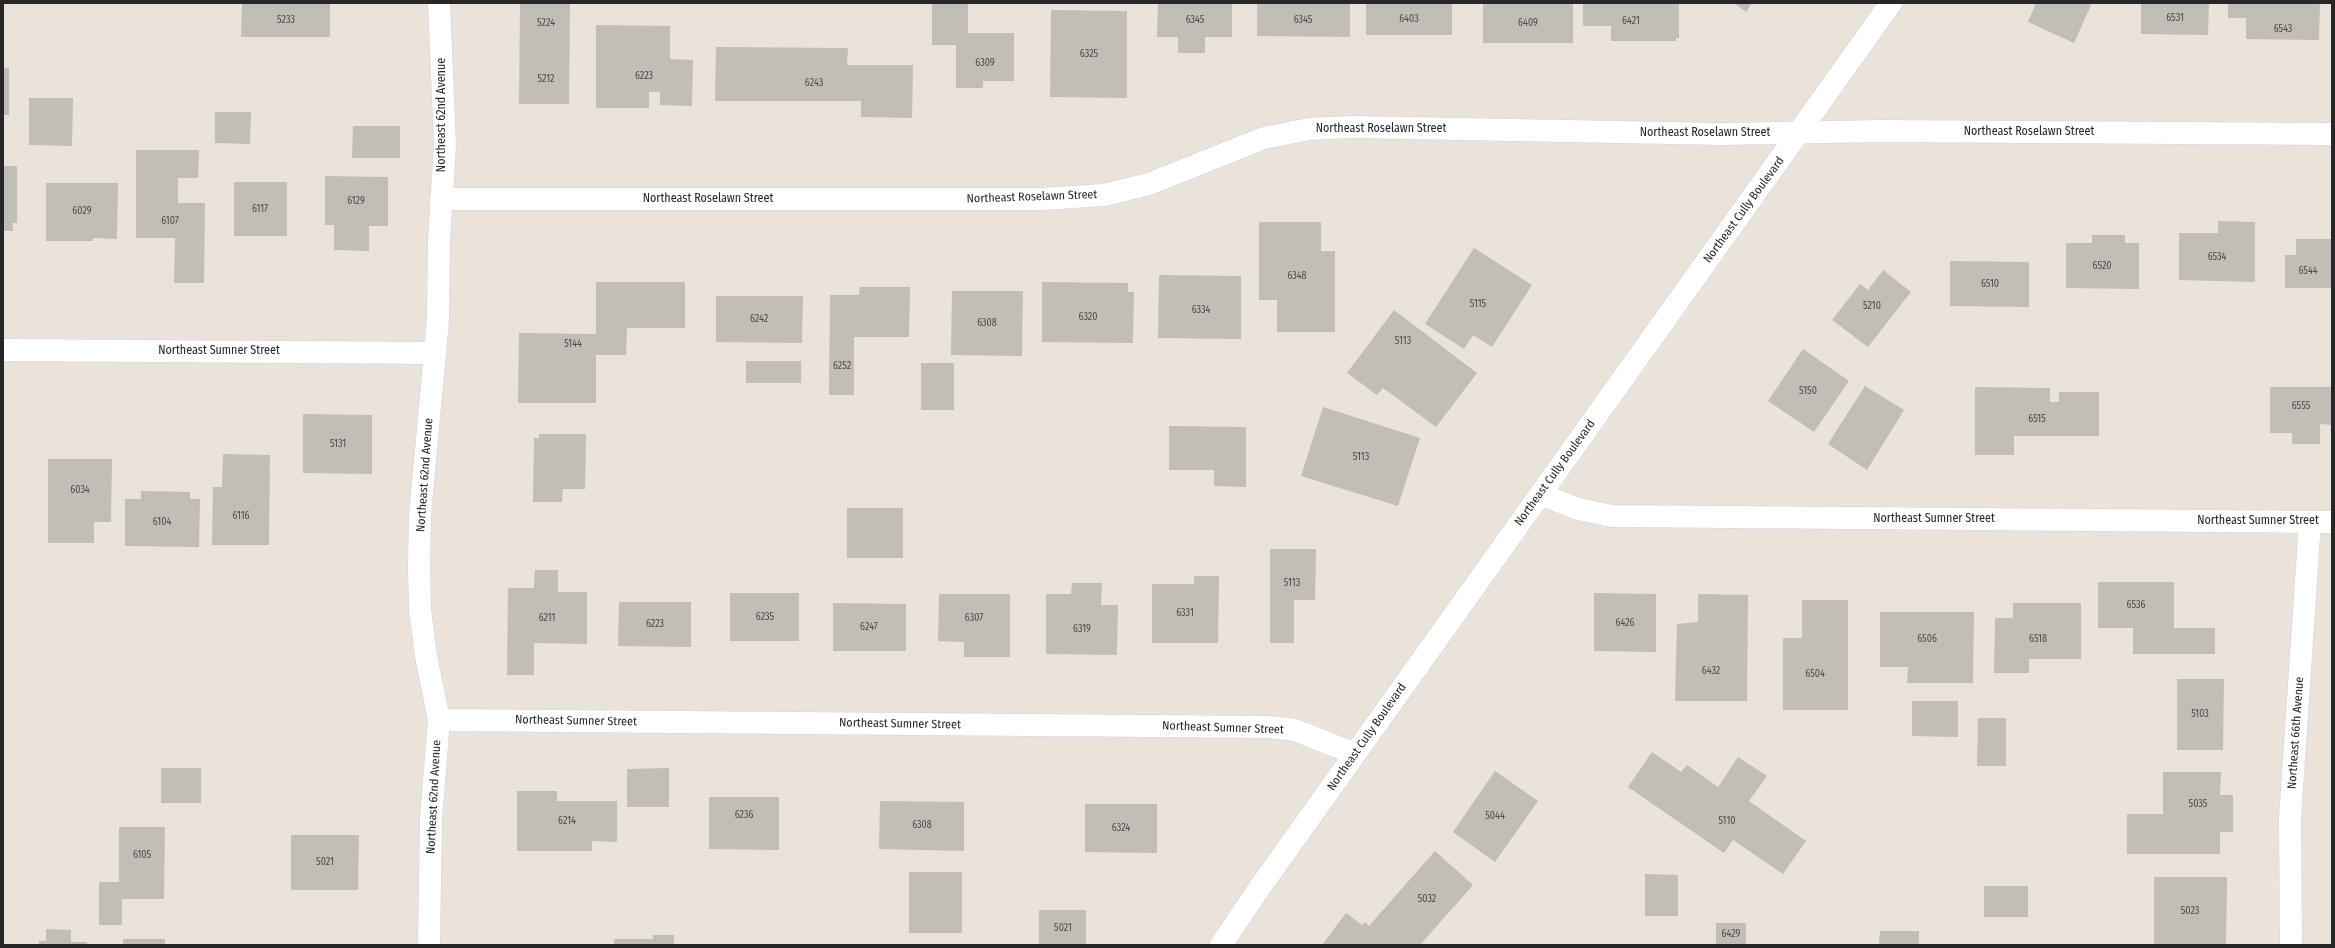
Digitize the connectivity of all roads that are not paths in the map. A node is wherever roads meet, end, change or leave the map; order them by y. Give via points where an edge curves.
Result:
1 (439, 3) edge
2 (1891, 3) edge
3 (1798, 133) junction
4 (2332, 134) edge
5 (441, 199) junction
6 (3, 350) edge
7 (435, 353) junction
8 (1540, 494) junction
9 (2310, 522) junction
10 (2332, 522) edge
11 (439, 720) junction
12 (1356, 754) junction
13 (429, 945) edge
14 (1221, 945) edge
15 (2291, 945) edge

1 - 5 street, Northeast 62nd Avenue via 445,145
2 - 3 street, Northeast Cully Boulevard
3 - 4 street, Northeast Roselawn Street via 1888,131
3 - 5 street, Northeast Roselawn Street via 1353,127 1309,129 1264,138 1149,184 1104,195 1042,199
3 - 8 street, Northeast Cully Boulevard
5 - 7 street, Northeast 62nd Avenue
6 - 7 street, Northeast Sumner Street
7 - 11 street, Northeast 62nd Avenue via 420,515 420,588 426,656
8 - 9 street, Northeast Sumner Street via 1578,509 1612,516
8 - 12 street, Northeast Cully Boulevard
9 - 10 street, Northeast Sumner Street
9 - 15 street, Northeast 66th Avenue via 2290,818
11 - 12 street, Northeast Sumner Street via 1270,727 1295,730
11 - 13 street, Northeast 62nd Avenue via 431,819
12 - 14 street, Northeast Cully Boulevard

